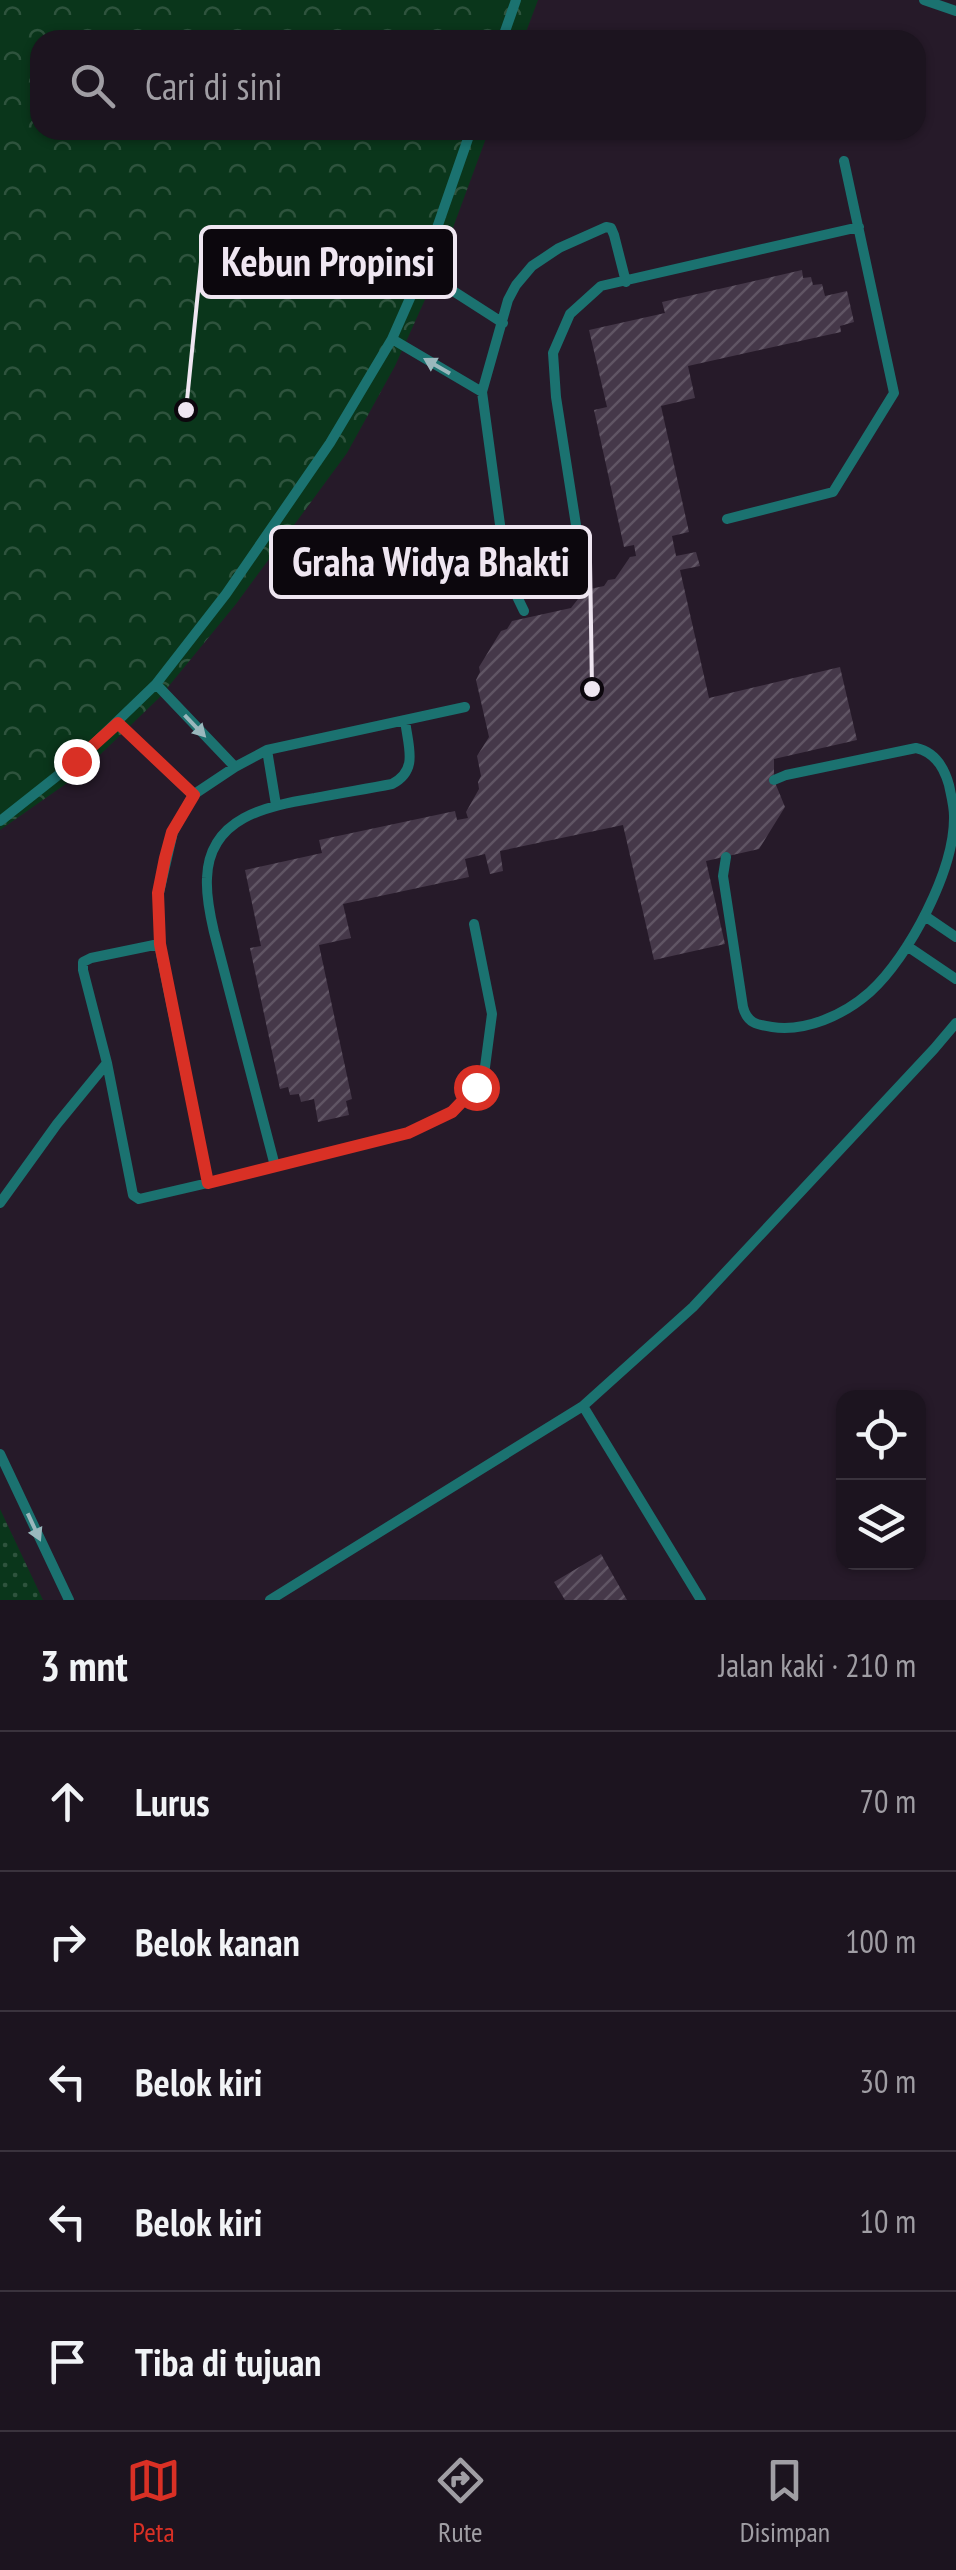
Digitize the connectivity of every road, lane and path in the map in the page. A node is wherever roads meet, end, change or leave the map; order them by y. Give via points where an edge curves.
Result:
1 (516, 0) edge
2 (924, 0) edge
3 (956, 11) edge
4 (506, 30) edge
5 (467, 140) edge
6 (844, 161) dead end
7 (859, 227) junction
8 (422, 271) junction
9 (626, 282) junction
10 (502, 323) junction
11 (392, 340) junction
12 (482, 392) junction
13 (727, 518) dead end
14 (507, 576) junction
15 (524, 611) dead end
16 (156, 684) junction
17 (465, 707) dead end
18 (404, 720) junction
19 (118, 723) junction
20 (267, 750) junction
21 (235, 767) junction
22 (774, 780) dead end
23 (194, 795) junction
24 (276, 805) junction
25 (0, 820) edge
26 (726, 858) dead end
27 (926, 916) junction
28 (474, 924) dead end
29 (956, 937) edge
30 (160, 944) junction
31 (907, 946) junction
32 (956, 979) edge
33 (956, 1022) edge
34 (107, 1064) junction
35 (275, 1166) junction
36 (208, 1183) junction
37 (0, 1203) edge
38 (583, 1406) junction
39 (0, 1454) edge
40 (69, 1600) edge
41 (270, 1600) edge
42 (701, 1600) edge

1 - 4 lane
2 - 3 lane
5 - 8 lane
6 - 7 lane
7 - 9 lane
7 - 13 lane via 894,394 833,492
8 - 10 lane
8 - 11 lane
9 - 10 lane via 606,227 532,266 508,300
9 - 14 lane via 601,286 578,305 553,353 575,533
10 - 12 lane
12 -> 11 lane
11 - 16 lane via 330,443
12 - 14 lane
14 - 15 lane
16 - 19 lane
16 -> 21 lane
17 - 18 lane
18 - 20 lane
18 - 24 lane via 410,767 404,778
19 - 23 lane
19 - 25 lane
20 - 21 lane
20 - 24 lane
21 - 23 lane
22 - 27 lane via 916,748 935,756 954,813
23 - 30 lane via 165,858
24 - 35 lane via 231,825 211,854 206,876 214,932
26 - 31 lane via 723,876 743,1007 759,1026 799,1029 836,1013 870,992
27 - 29 lane
27 - 31 lane
28 - 35 lane via 492,1014 476,1087 452,1112 408,1133
30 - 34 lane via 83,962
30 - 36 lane
31 - 32 lane
33 - 38 lane via 693,1307
34 - 36 lane via 133,1195 140,1200
34 - 37 lane
35 - 36 lane
38 - 41 lane
38 - 42 lane
39 -> 40 lane

